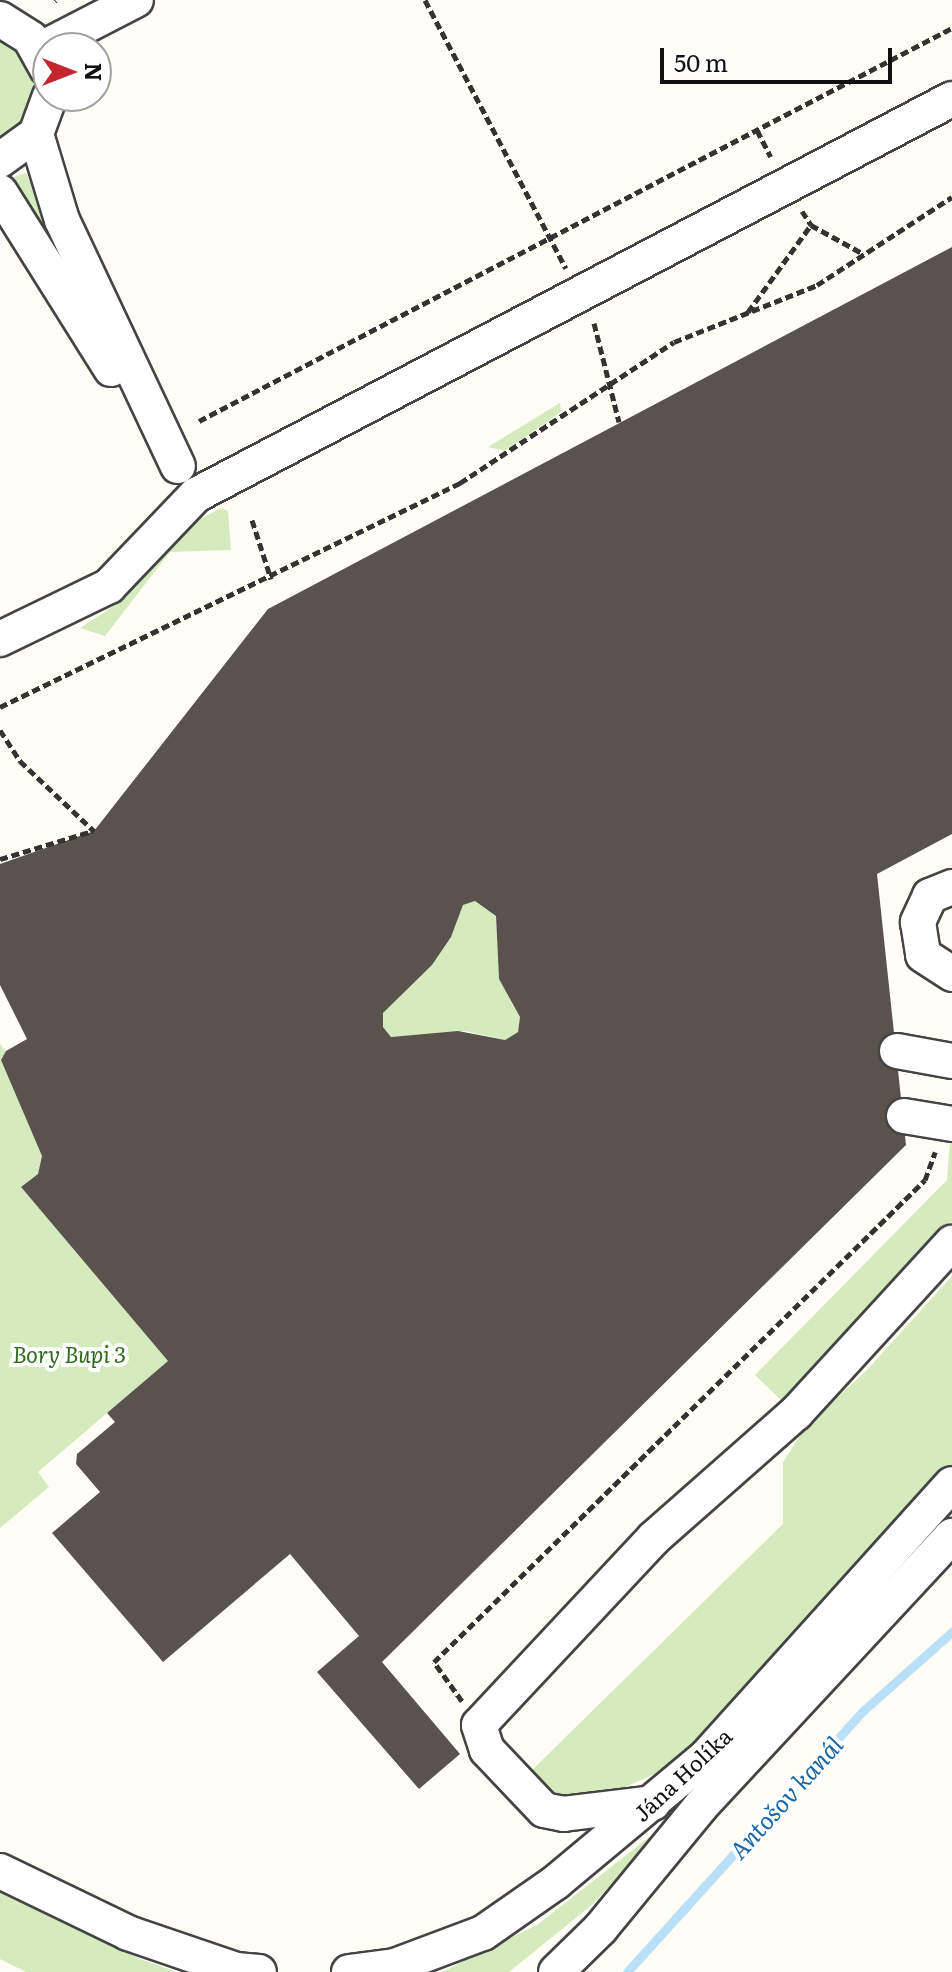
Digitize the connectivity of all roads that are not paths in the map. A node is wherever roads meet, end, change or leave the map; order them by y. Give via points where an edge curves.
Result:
1 (136, 0) edge
2 (3, 16) edge
3 (89, 32) edge
4 (32, 49) edge
5 (952, 99) edge
6 (44, 112) edge
7 (36, 134) junction
8 (0, 160) edge
9 (0, 192) edge
10 (178, 466) junction
11 (196, 495) junction
12 (0, 639) edge
13 (952, 887) edge
14 (952, 974) edge
15 (897, 1051) dead end
16 (952, 1061) edge
17 (952, 1243) edge
18 (952, 1484) edge
19 (952, 1536) edge
20 (653, 1803) junction
21 (0, 1871) edge
22 (259, 1972) edge
23 (349, 1972) edge
24 (556, 1972) edge

1 - 3 street
2 - 4 street
5 - 11 street
6 - 7 street
7 - 8 street
7 - 10 street via 62,220
9 - 10 street via 161,451
10 - 11 street
11 - 12 street via 109,586
13 - 14 street via 930,896 918,922 923,955
15 - 16 street
17 - 20 street via 796,1413 654,1538 479,1725 487,1750 544,1810 564,1814
18 - 20 street, Jána Holíka via 706,1757
19 - 24 street, Jána Holíka via 701,1806 600,1929
20 - 23 street, Jána Holíka via 483,1933 395,1966
21 - 22 street via 128,1933 236,1970

